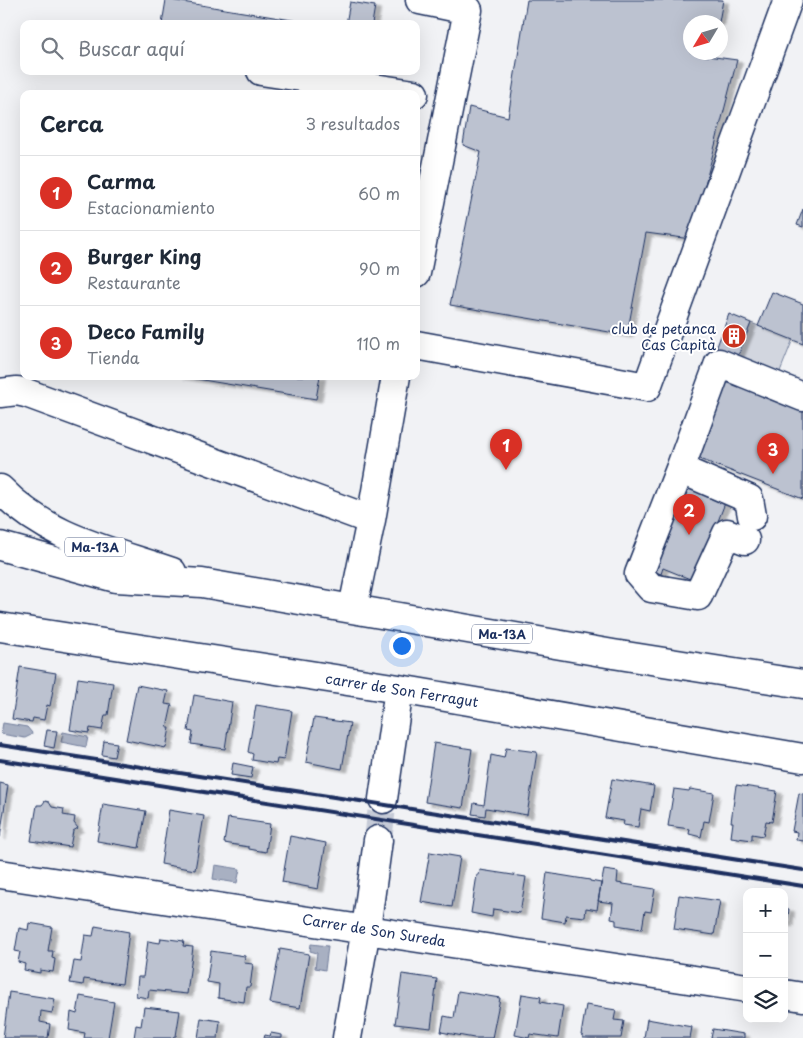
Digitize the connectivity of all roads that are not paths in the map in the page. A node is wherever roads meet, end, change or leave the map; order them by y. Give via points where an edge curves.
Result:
1 (420, 0) edge
2 (788, 0) edge
3 (288, 75) edge
4 (388, 90) edge
5 (420, 95) edge
6 (450, 99) junction
7 (420, 253) edge
8 (420, 346) edge
9 (395, 380) edge
10 (13, 393) edge
11 (803, 397) edge
12 (680, 470) junction
13 (0, 489) edge
14 (371, 520) junction
15 (0, 546) edge
16 (202, 583) junction
17 (353, 608) junction
18 (0, 627) edge
19 (798, 680) edge
20 (400, 689) junction
21 (803, 758) edge
22 (383, 800) tunnel mouth
23 (378, 840) tunnel mouth
24 (0, 874) edge
25 (366, 929) junction
26 (743, 987) edge
27 (788, 995) edge
28 (803, 997) edge
29 (348, 1038) edge

1 - 6 street via 468,10
2 - 8 street via 647,387
3 - 4 street
5 - 6 street
6 - 7 street
9 - 14 street
10 - 14 street
11 - 12 street via 719,363
12 - 12 street via 749,499 748,528 727,533 698,596 650,588 639,574
13 - 16 street, Ma-13A via 32,518 73,539
14 - 17 street
15 - 16 street, Ma-13A via 116,578
16 - 17 street, Ma-13A
17 - 19 street, Ma-13A via 622,655
18 - 20 street, carrer de Son Ferragut
20 - 21 street, carrer de Son Ferragut
20 - 22 street
23 - 25 street
24 - 25 street, Carrer de Son Sureda
25 - 26 street, Carrer de Son Sureda
25 - 29 street
27 - 28 street

